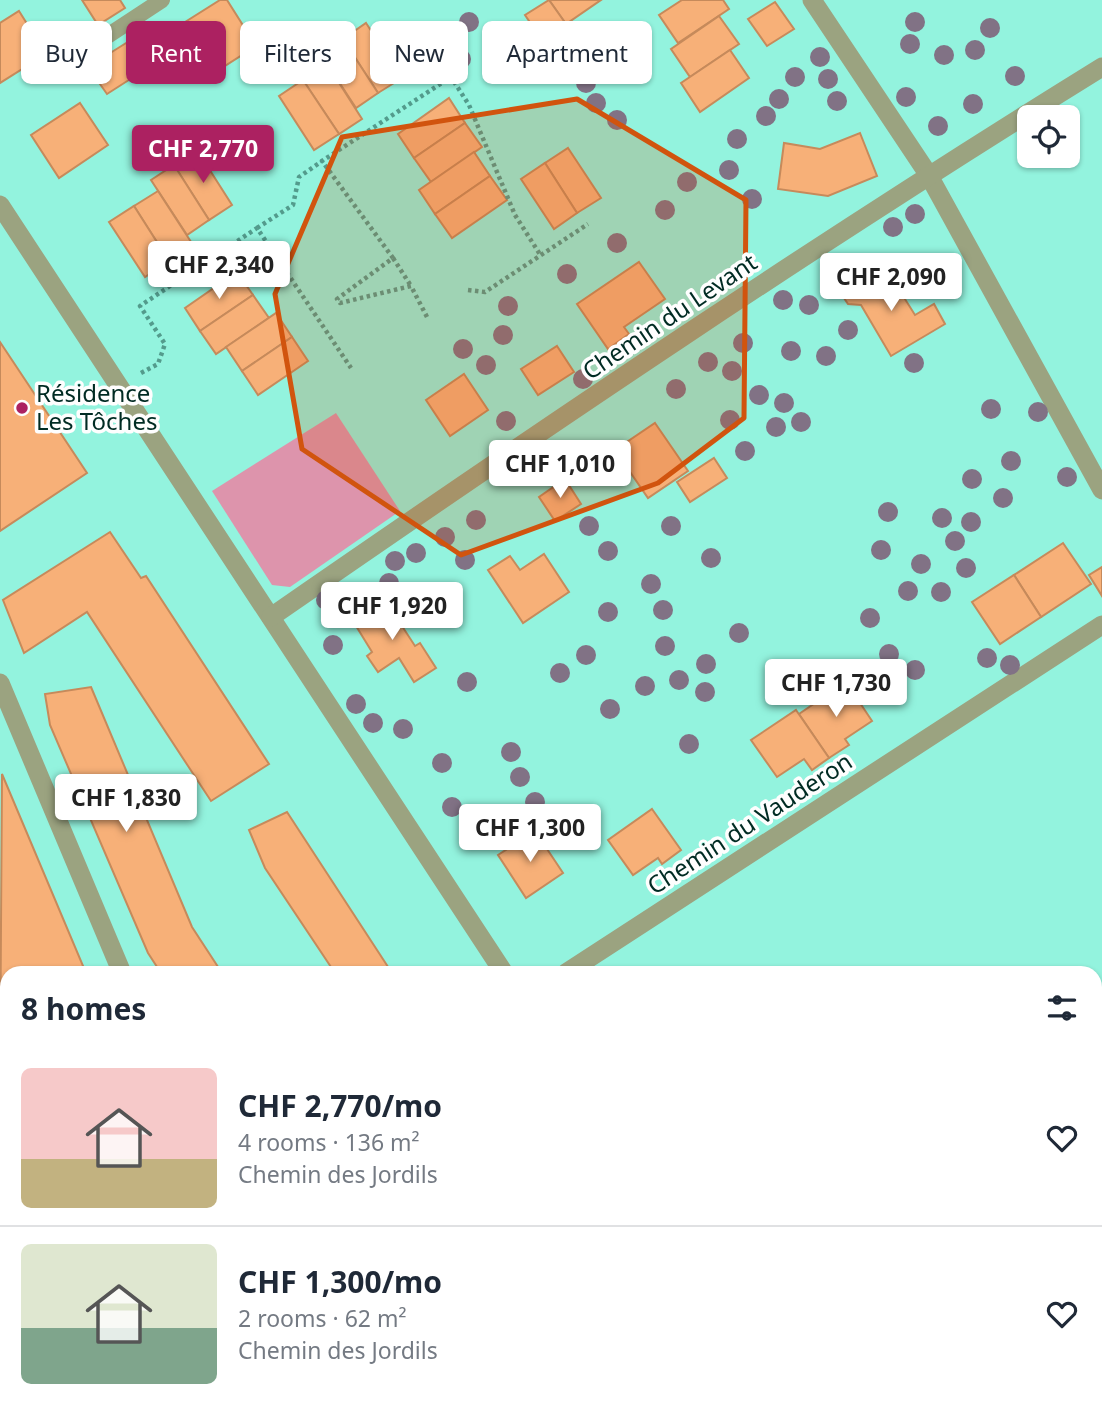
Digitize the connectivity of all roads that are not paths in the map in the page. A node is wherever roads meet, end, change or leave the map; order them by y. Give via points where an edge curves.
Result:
1 (162, 0) edge
2 (811, 0) edge
3 (112, 33) edge
4 (1102, 67) edge
5 (928, 174) junction
6 (3, 216) edge
7 (1102, 490) edge
8 (271, 617) junction
9 (1102, 625) edge
10 (0, 683) edge
11 (5, 709) edge
12 (119, 966) edge
13 (499, 966) edge
14 (577, 966) edge

1 - 3 lane
2 - 5 street
4 - 5 street, Chemin du Levant
5 - 7 street
5 - 8 street, Chemin du Levant
6 - 8 street
8 - 13 street
9 - 14 street, Chemin du Vauderon
10 - 11 street
11 - 12 street

